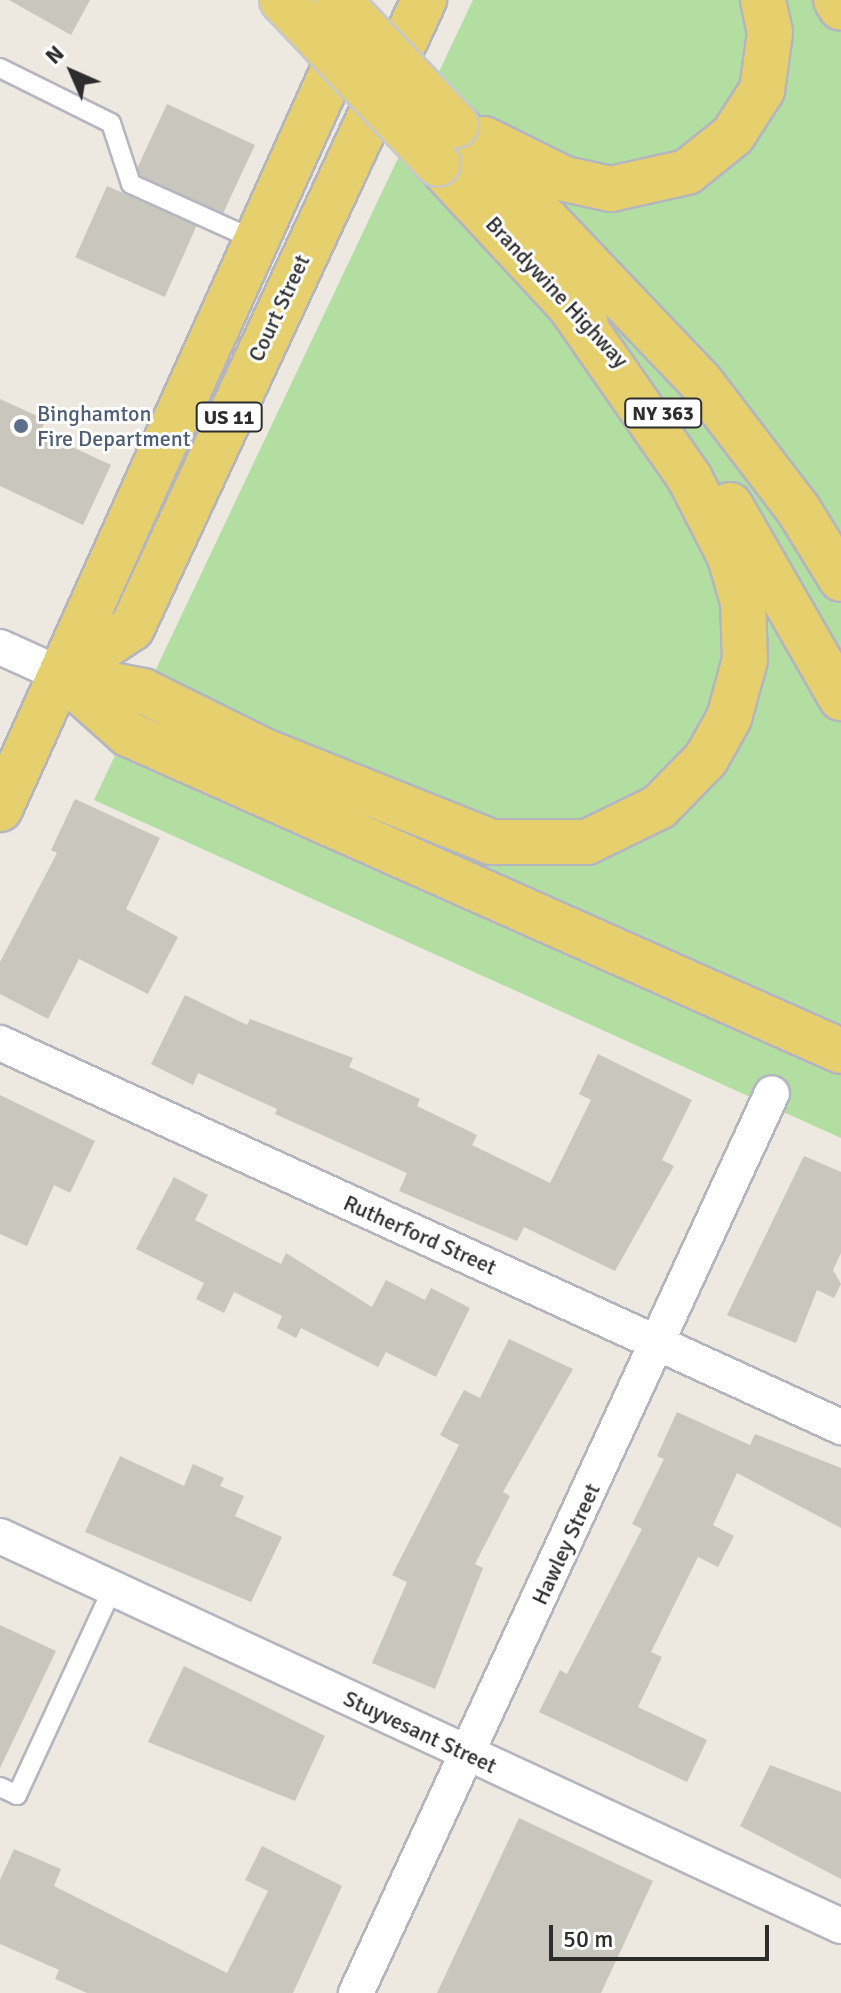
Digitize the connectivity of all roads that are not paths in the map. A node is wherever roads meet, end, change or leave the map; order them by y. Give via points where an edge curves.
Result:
1 (282, 0) edge
2 (338, 0) edge
3 (365, 0) edge
4 (424, 0) edge
5 (763, 0) edge
6 (836, 0) edge
7 (841, 8) edge
8 (0, 68) edge
9 (456, 125) junction
10 (259, 242) junction
11 (567, 302) junction
12 (841, 579) edge
13 (0, 647) edge
14 (62, 675) junction
15 (841, 698) edge
16 (2, 801) edge
17 (0, 1043) edge
18 (841, 1051) edge
19 (772, 1093) dead end
20 (660, 1343) junction
21 (841, 1427) edge
22 (0, 1536) edge
23 (112, 1589) junction
24 (467, 1754) junction
25 (0, 1787) edge
26 (841, 1926) edge
27 (356, 1993) edge

1 - 11 main road, Brandywine Highway / NY 363, bridge
2 - 9 main road, Brandywine Highway / NY 363, bridge
3 - 10 main road, Court Street / US 11
4 - 14 main road, Court Street / US 11 via 132,628
5 - 9 main road via 767,68 750,114 707,160 665,183 611,189 565,179
6 - 7 main road
8 - 10 lane via 111,123 131,184
9 - 12 main road, Brandywine Highway / NY 363 via 700,381 798,509
10 - 14 main road, Court Street / US 11
11 - 14 main road via 689,477 730,557 743,602 745,660 729,718 706,759 659,807 587,842 491,842 292,763 143,691
11 - 15 main road, Brandywine Highway / NY 363 via 718,488
13 - 14 street
14 - 16 main road, Court Street / US 11
14 - 18 main road via 128,734
17 - 20 street, Rutherford Street
19 - 20 street, Hawley Street
20 - 21 street, Rutherford Street
20 - 24 street, Hawley Street
22 - 23 street, Stuyvesant Street
23 - 24 street, Stuyvesant Street
23 - 25 lane via 17,1795
24 - 26 street, Stuyvesant Street
24 - 27 street, Hawley Street

